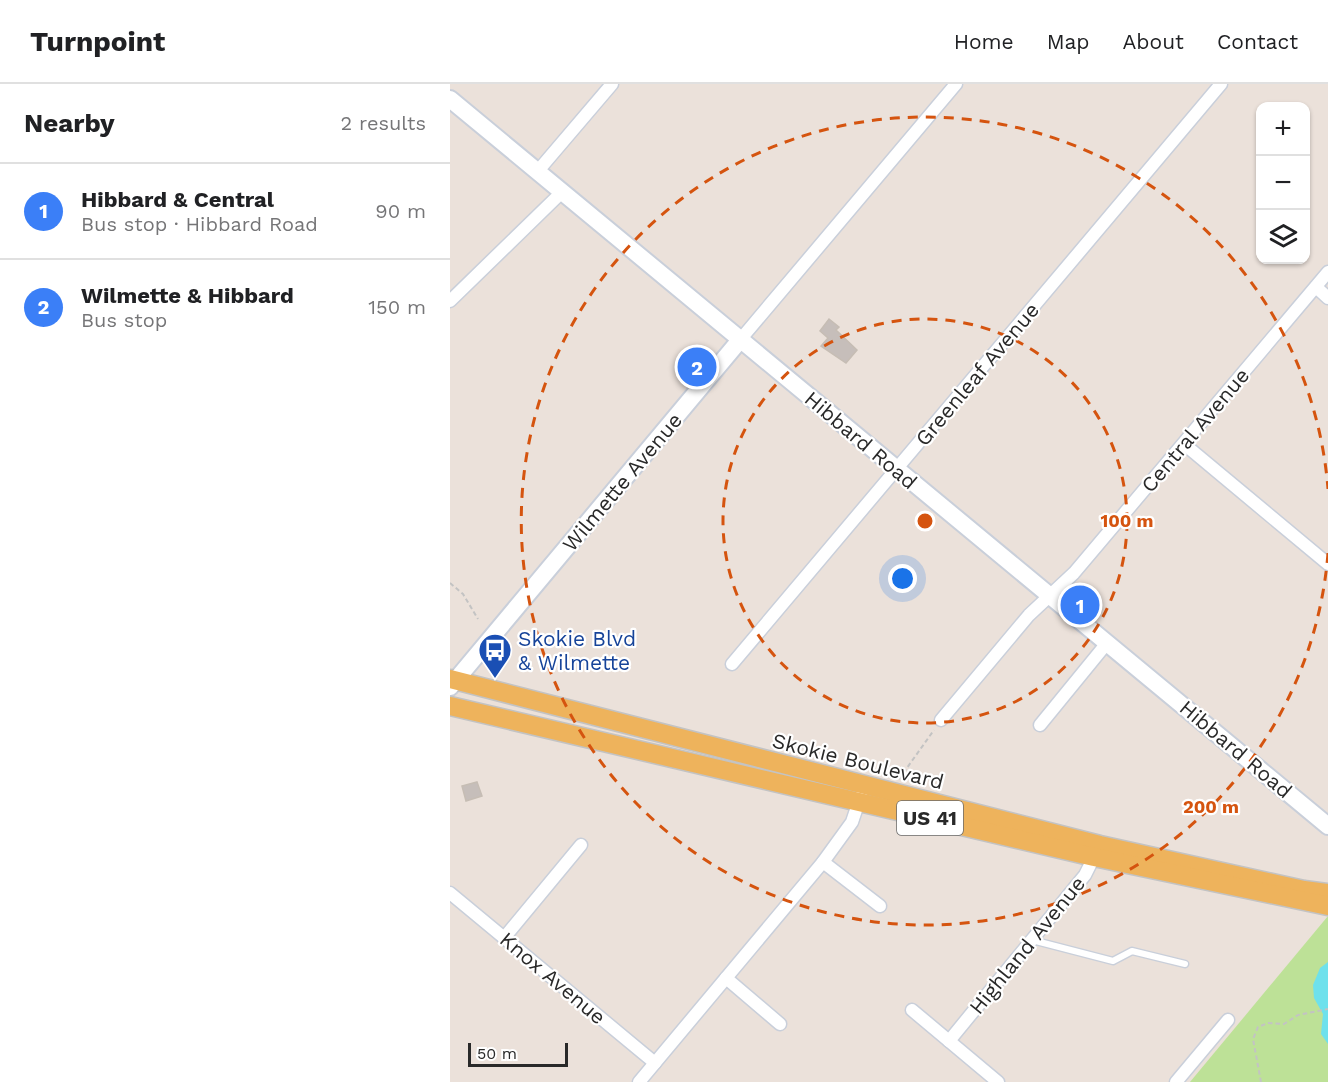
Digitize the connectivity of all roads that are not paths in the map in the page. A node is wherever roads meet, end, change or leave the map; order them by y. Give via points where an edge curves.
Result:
1 (612, 84) edge
2 (956, 84) edge
3 (1221, 84) edge
4 (450, 99) edge
5 (537, 172) junction
6 (562, 192) junction
7 (1328, 272) edge
8 (1316, 287) junction
9 (1328, 298) edge
10 (450, 301) edge
11 (740, 340) junction
12 (1184, 444) junction
13 (897, 470) junction
14 (1328, 564) edge
15 (1050, 596) junction
16 (1107, 643) junction
17 (732, 664) dead end
18 (452, 682) edge
19 (450, 706) edge
20 (941, 720) road end
21 (1040, 725) dead end
22 (861, 793) junction
23 (1328, 826) edge
24 (581, 845) dead end
25 (1097, 851) junction
26 (823, 862) junction
27 (450, 893) edge
28 (1328, 893) edge
29 (880, 906) dead end
30 (1328, 906) edge
31 (504, 938) junction
32 (1032, 939) junction
33 (1185, 964) dead end
34 (726, 978) junction
35 (912, 1010) dead end
36 (1228, 1020) dead end
37 (780, 1024) dead end
38 (949, 1041) junction
39 (655, 1063) junction
40 (639, 1082) edge
41 (998, 1082) edge
42 (1176, 1082) edge

1 - 5 street
2 - 11 street, Wilmette Avenue
3 - 13 street, Greenleaf Avenue
4 - 5 street, Hibbard Road
5 - 6 street, Hibbard Road
6 - 10 street
6 - 11 street, Hibbard Road
7 - 8 street, Central Avenue
8 - 9 street
8 - 12 street, Central Avenue
11 - 13 street, Hibbard Road
11 - 18 street, Wilmette Avenue
12 - 14 street
12 - 15 street, Central Avenue
13 - 15 street, Hibbard Road
13 - 17 street, Greenleaf Avenue
15 - 16 street, Hibbard Road
15 - 20 street, Central Avenue via 1029,615
16 - 21 street
16 - 23 street, Hibbard Road
18 - 22 main road, Skokie Boulevard / US 41
19 - 22 main road, Skokie Boulevard / US 41
22 - 25 main road, Skokie Boulevard / US 41
22 - 26 street via 852,822
24 - 31 street
25 - 28 main road, Skokie Boulevard / US 41
25 - 30 main road, Skokie Boulevard / US 41
25 - 32 street, Highland Avenue via 1085,875
26 - 29 street
26 - 34 street
27 - 31 street, Knox Avenue
31 - 39 street, Knox Avenue
32 - 33 lane via 1113,962 1132,951
32 - 38 street, Highland Avenue
34 - 37 street
34 - 39 street
35 - 38 street
36 - 42 street
38 - 41 street
39 - 40 street

